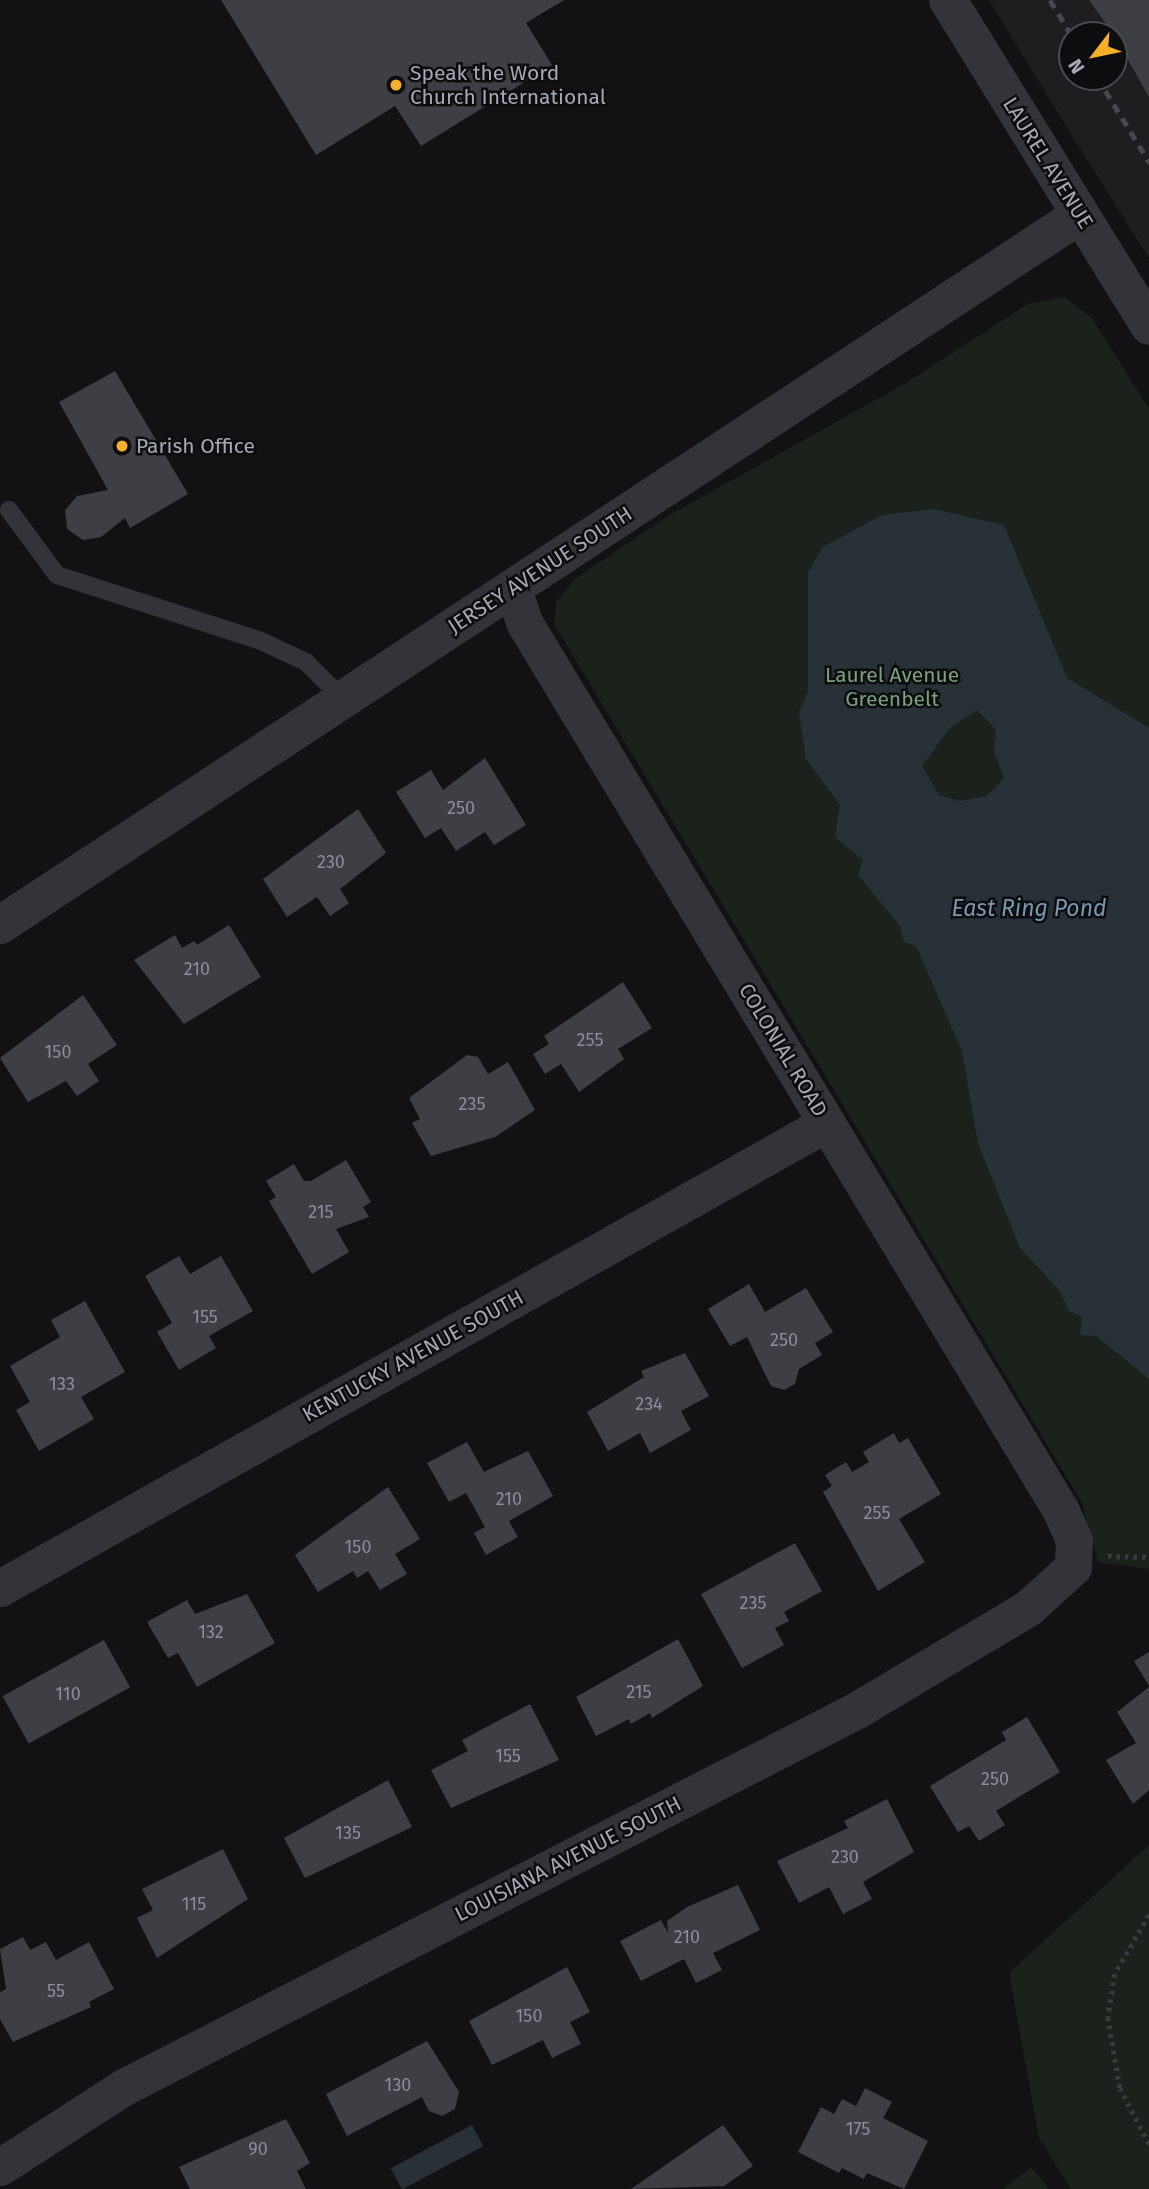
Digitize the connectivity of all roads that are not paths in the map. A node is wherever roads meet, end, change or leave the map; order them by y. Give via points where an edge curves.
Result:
1 (948, 0) edge
2 (1080, 215) junction
3 (1149, 326) edge
4 (9, 510) dead end
5 (512, 588) junction
6 (343, 699) junction
7 (0, 925) edge
8 (827, 1123) junction
9 (1060, 1509) joint
10 (0, 1588) edge
11 (0, 2167) edge

1 - 2 street, LAUREL AVENUE
2 - 3 street, LAUREL AVENUE
2 - 5 street, JERSEY AVENUE SOUTH
4 - 6 lane via 57,575 261,641 306,662
5 - 6 street, JERSEY AVENUE SOUTH
5 - 8 street, COLONIAL ROAD via 525,624
6 - 7 street, JERSEY AVENUE SOUTH
8 - 9 street, COLONIAL ROAD
8 - 10 street, KENTUCKY AVENUE SOUTH
9 - 11 street, LOUISIANA AVENUE SOUTH via 1074,1540 1073,1567 1028,1608 804,1738 85,2108

